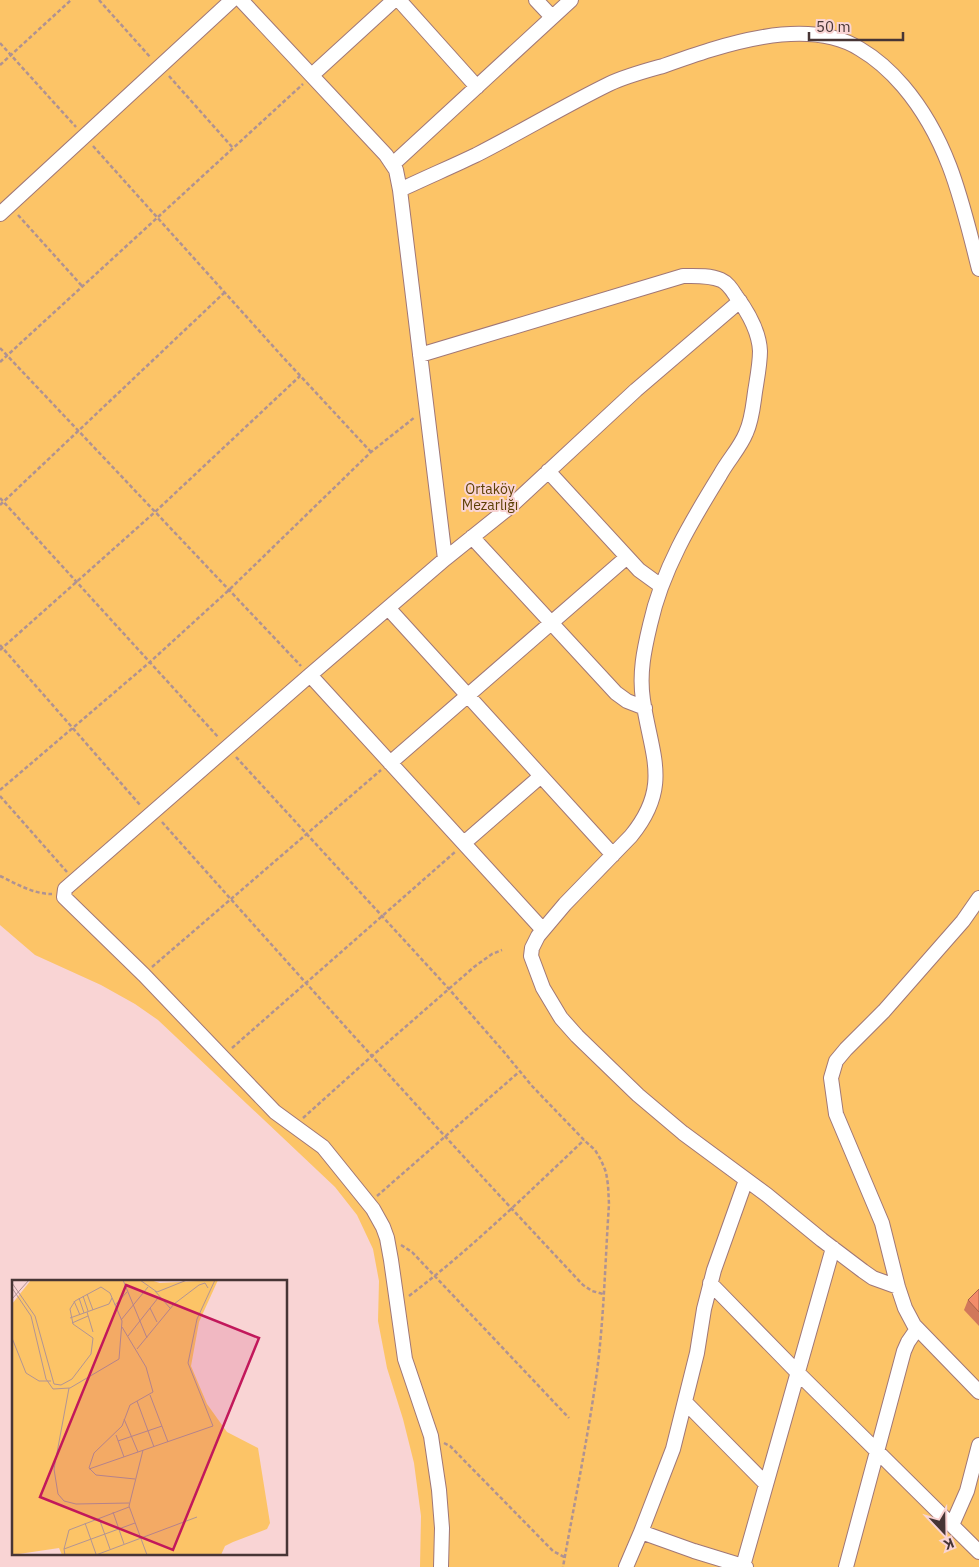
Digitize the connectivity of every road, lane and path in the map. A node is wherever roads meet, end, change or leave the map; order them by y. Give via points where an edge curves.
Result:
1 (71, 0) edge
2 (232, 0) edge
3 (241, 0) edge
4 (394, 0) edge
5 (399, 0) edge
6 (536, 0) edge
7 (571, 0) edge
8 (552, 17) junction
9 (0, 43) edge
10 (11, 55) junction
11 (0, 65) edge
12 (312, 75) junction
13 (477, 87) junction
14 (84, 136) junction
15 (393, 164) junction
16 (400, 190) junction
17 (5, 209) edge
18 (158, 217) junction
19 (979, 269) edge
20 (82, 286) junction
21 (225, 292) junction
22 (740, 300) junction
23 (0, 348) edge
24 (7, 355) junction
25 (420, 355) junction
26 (0, 362) edge
27 (301, 376) junction
28 (426, 409) junction
29 (79, 431) junction
30 (371, 452) junction
31 (548, 471) junction
32 (0, 498) edge
33 (4, 502) junction
34 (0, 506) edge
35 (155, 512) junction
36 (472, 537) junction
37 (627, 557) junction
38 (445, 559) junction
39 (77, 581) junction
40 (661, 586) junction
41 (229, 590) junction
42 (389, 609) junction
43 (551, 623) junction
44 (1, 648) edge
45 (150, 662) junction
46 (310, 675) junction
47 (468, 696) junction
48 (644, 708) junction
49 (73, 728) junction
50 (228, 747) junction
51 (390, 763) junction
52 (541, 776) junction
53 (0, 790) edge
54 (0, 796) edge
55 (151, 814) junction
56 (307, 834) junction
57 (464, 844) junction
58 (613, 855) junction
59 (0, 876) edge
60 (74, 881) junction
61 (64, 893) junction
62 (979, 898) edge
63 (232, 900) junction
64 (383, 915) junction
65 (543, 930) junction
66 (502, 950) dead end
67 (144, 975) junction
68 (306, 983) junction
69 (450, 989) junction
70 (372, 1056) junction
71 (222, 1057) junction
72 (519, 1072) junction
73 (294, 1127) junction
74 (446, 1136) junction
75 (584, 1140) junction
76 (746, 1180) junction
77 (368, 1203) junction
78 (512, 1209) junction
79 (387, 1238) junction
80 (832, 1248) junction
81 (435, 1276) junction
82 (710, 1283) junction
83 (898, 1287) junction
84 (603, 1294) junction
85 (397, 1304) junction
86 (918, 1329) junction
87 (798, 1372) junction
88 (979, 1392) edge
89 (685, 1402) junction
90 (569, 1418) dead end
91 (431, 1436) junction
92 (979, 1445) edge
93 (878, 1452) junction
94 (766, 1484) junction
95 (952, 1525) junction
96 (641, 1532) junction
97 (979, 1552) edge
98 (564, 1557) junction
99 (745, 1566) edge
100 (441, 1567) edge
101 (562, 1567) edge
102 (626, 1567) edge
103 (846, 1567) edge

1 - 10 path
2 - 14 street
3 - 12 street
4 - 12 street
5 - 13 street
6 - 8 street
7 - 8 street
8 - 13 street
9 - 10 path
10 - 11 path
10 - 14 path
12 - 15 street
12 - 18 path
13 - 15 street
14 - 17 street
14 - 18 path
15 - 16 street
16 - 19 street via 475,155 612,83 733,43 786,35 822,36 845,41 876,60 894,76 925,115 949,164
16 - 25 street
17 - 20 path
18 - 20 path
18 - 21 path
20 - 24 path
21 - 27 path
21 - 29 path
22 - 25 street via 721,280 683,276
22 - 31 street
22 - 40 street via 754,327 760,351 752,415 747,432 679,545
23 - 24 path
24 - 26 path
24 - 29 path
25 - 28 street
27 - 30 path
27 - 35 path
28 - 30 path
28 - 38 street
29 - 33 path
29 - 35 path
30 - 41 path
31 - 36 street
31 - 37 street
32 - 33 path
33 - 34 path
33 - 39 path
35 - 39 path
35 - 41 path
36 - 38 street
36 - 43 street
37 - 40 street
37 - 43 street
38 - 42 street
39 - 44 path
39 - 45 path
40 - 48 street via 643,659
41 - 45 path
41 - 46 path
42 - 46 street
42 - 47 street
43 - 47 street
43 - 48 street via 616,693
44 - 49 path
45 - 49 path
45 - 50 path
46 - 50 street
46 - 51 street
47 - 51 street
47 - 52 street
48 - 58 street via 656,765 654,796 641,824
49 - 53 path
49 - 55 path
50 - 55 street
50 - 56 path
51 - 56 path
51 - 57 street
52 - 57 street
52 - 58 street
54 - 60 path
55 - 60 street
55 - 63 path
56 - 63 path
56 - 64 path
57 - 64 path
57 - 65 street
58 - 65 street
59 - 61 path via 43,894
60 - 61 street
61 - 67 street via 64,897
62 - 83 street via 963,921 836,1061 831,1078 836,1114 882,1223
63 - 67 path
63 - 68 path
64 - 68 path
64 - 69 path
65 - 76 street via 531,956 543,988 561,1018 638,1095 682,1133
66 - 69 path via 492,954
67 - 71 street
68 - 70 path
68 - 71 path
69 - 70 path
69 - 72 path
70 - 73 path
70 - 74 path
71 - 73 street
72 - 74 path
72 - 75 path
73 - 77 street via 334,1158
74 - 77 path
74 - 78 path
75 - 78 path
75 - 84 path via 602,1160 608,1185
76 - 80 street
76 - 82 street
77 - 79 street
78 - 81 path
78 - 84 path via 583,1285
79 - 81 path via 412,1252
79 - 85 street
80 - 83 street via 873,1278
80 - 87 street
81 - 85 path
81 - 90 path
82 - 87 street
82 - 89 street
83 - 86 street via 905,1308
84 - 98 path via 596,1380
85 - 91 street via 405,1359
86 - 88 street
86 - 93 street via 904,1351
87 - 93 street
87 - 94 street
89 - 94 street
89 - 96 street via 673,1449
91 - 98 path via 450,1446 531,1530
91 - 100 street via 442,1528
92 - 95 street via 967,1491
93 - 95 street
93 - 103 street
94 - 99 street
95 - 97 street
96 - 99 street
96 - 102 street
98 - 101 path

